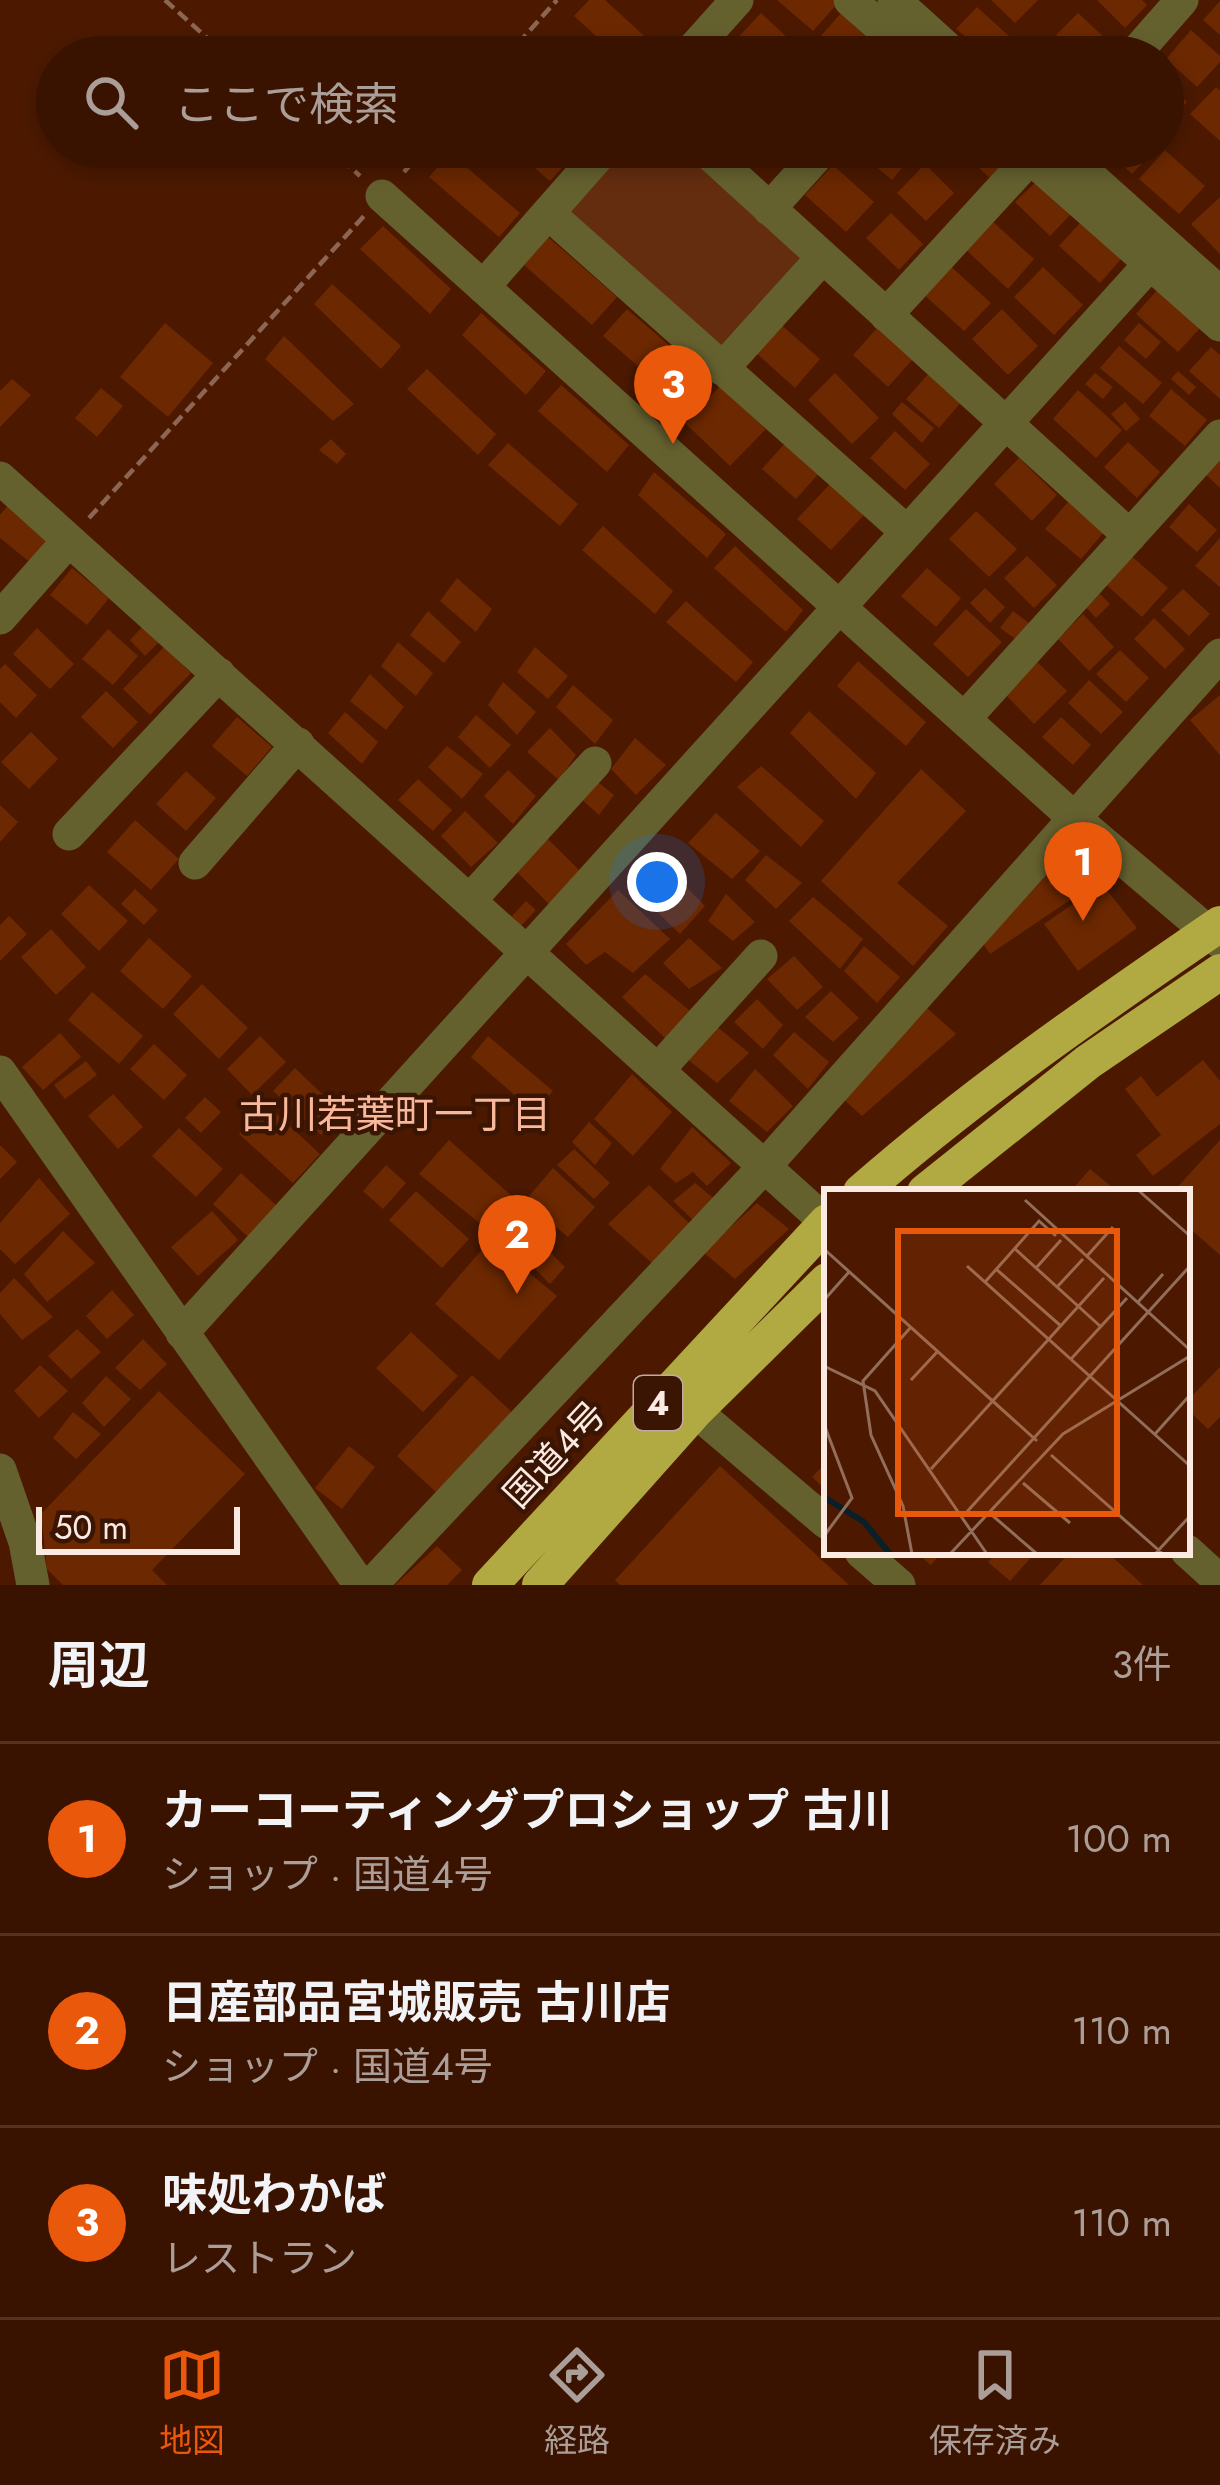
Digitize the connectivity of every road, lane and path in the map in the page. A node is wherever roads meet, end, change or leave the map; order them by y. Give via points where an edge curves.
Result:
1 (165, 0) edge
2 (557, 0) edge
3 (737, 0) edge
4 (850, 0) edge
5 (894, 0) edge
6 (1182, 0) edge
7 (205, 36) edge
8 (525, 36) edge
9 (705, 36) edge
10 (889, 36) edge
11 (934, 36) edge
12 (1150, 36) edge
13 (351, 168) edge
14 (407, 168) edge
15 (588, 168) edge
16 (725, 168) edge
17 (806, 168) edge
18 (1019, 168) edge
19 (1053, 168) edge
20 (1058, 168) edge
21 (382, 196) junction
22 (769, 208) junction
23 (548, 213) junction
24 (823, 257) junction
25 (1150, 263) junction
26 (482, 287) junction
27 (1220, 293) edge
28 (886, 315) junction
29 (1220, 325) edge
30 (722, 368) junction
31 (1006, 423) junction
32 (1220, 436) edge
33 (4, 488) edge
34 (907, 532) junction
35 (1130, 536) junction
36 (69, 540) junction
37 (839, 607) junction
38 (0, 618) edge
39 (1220, 656) edge
40 (219, 674) junction
41 (964, 719) junction
42 (298, 744) junction
43 (595, 763) dead end
44 (1073, 817) junction
45 (69, 834) dead end
46 (195, 862) dead end
47 (471, 899) junction
48 (1216, 933) edge
49 (527, 952) junction
50 (761, 956) dead end
51 (1220, 972) edge
52 (658, 1070) junction
53 (0, 1072) edge
54 (764, 1167) junction
55 (864, 1189) edge
56 (929, 1189) edge
57 (824, 1219) edge
58 (824, 1225) edge
59 (824, 1284) edge
60 (182, 1333) junction
61 (695, 1411) junction
62 (0, 1470) edge
63 (824, 1520) edge
64 (1190, 1554) edge
65 (864, 1555) edge
66 (1220, 1580) edge
67 (33, 1585) edge
68 (360, 1585) edge
69 (371, 1585) edge
70 (490, 1585) edge
71 (540, 1585) edge
72 (899, 1585) edge

1 - 7 path
2 - 8 path
3 - 9 street
4 - 10 street
5 - 11 street
6 - 12 street
13 - 21 path
14 - 21 path
15 - 23 street
16 - 22 street
17 - 22 street
18 - 28 street
19 - 25 street
20 - 27 street
21 - 26 street
21 - 36 path
22 - 24 street
23 - 26 street
23 - 30 street
24 - 28 street
24 - 30 street
25 - 29 street
25 - 31 street
26 - 37 street
28 - 31 street
30 - 34 street
31 - 34 street
31 - 35 street
32 - 35 street
33 - 36 street
34 - 37 street
35 - 41 street
36 - 38 street
36 - 40 street
37 - 41 street
37 - 49 street
39 - 44 street
40 - 42 street
40 - 45 street
41 - 44 street
42 - 46 street
42 - 47 street
43 - 47 street
44 - 48 street
44 - 54 street
47 - 49 street
48 - 55 highway via 1065,1030
49 - 52 street
49 - 60 street
50 - 52 street
51 - 56 highway via 1088,1062
52 - 54 street
53 - 60 street
54 - 57 street
54 - 69 street
58 - 70 highway, 国道4号 / 4
59 - 61 highway, 4
60 - 68 street
61 - 63 street
61 - 71 highway, 4
62 - 67 street
64 - 66 street
65 - 72 street

